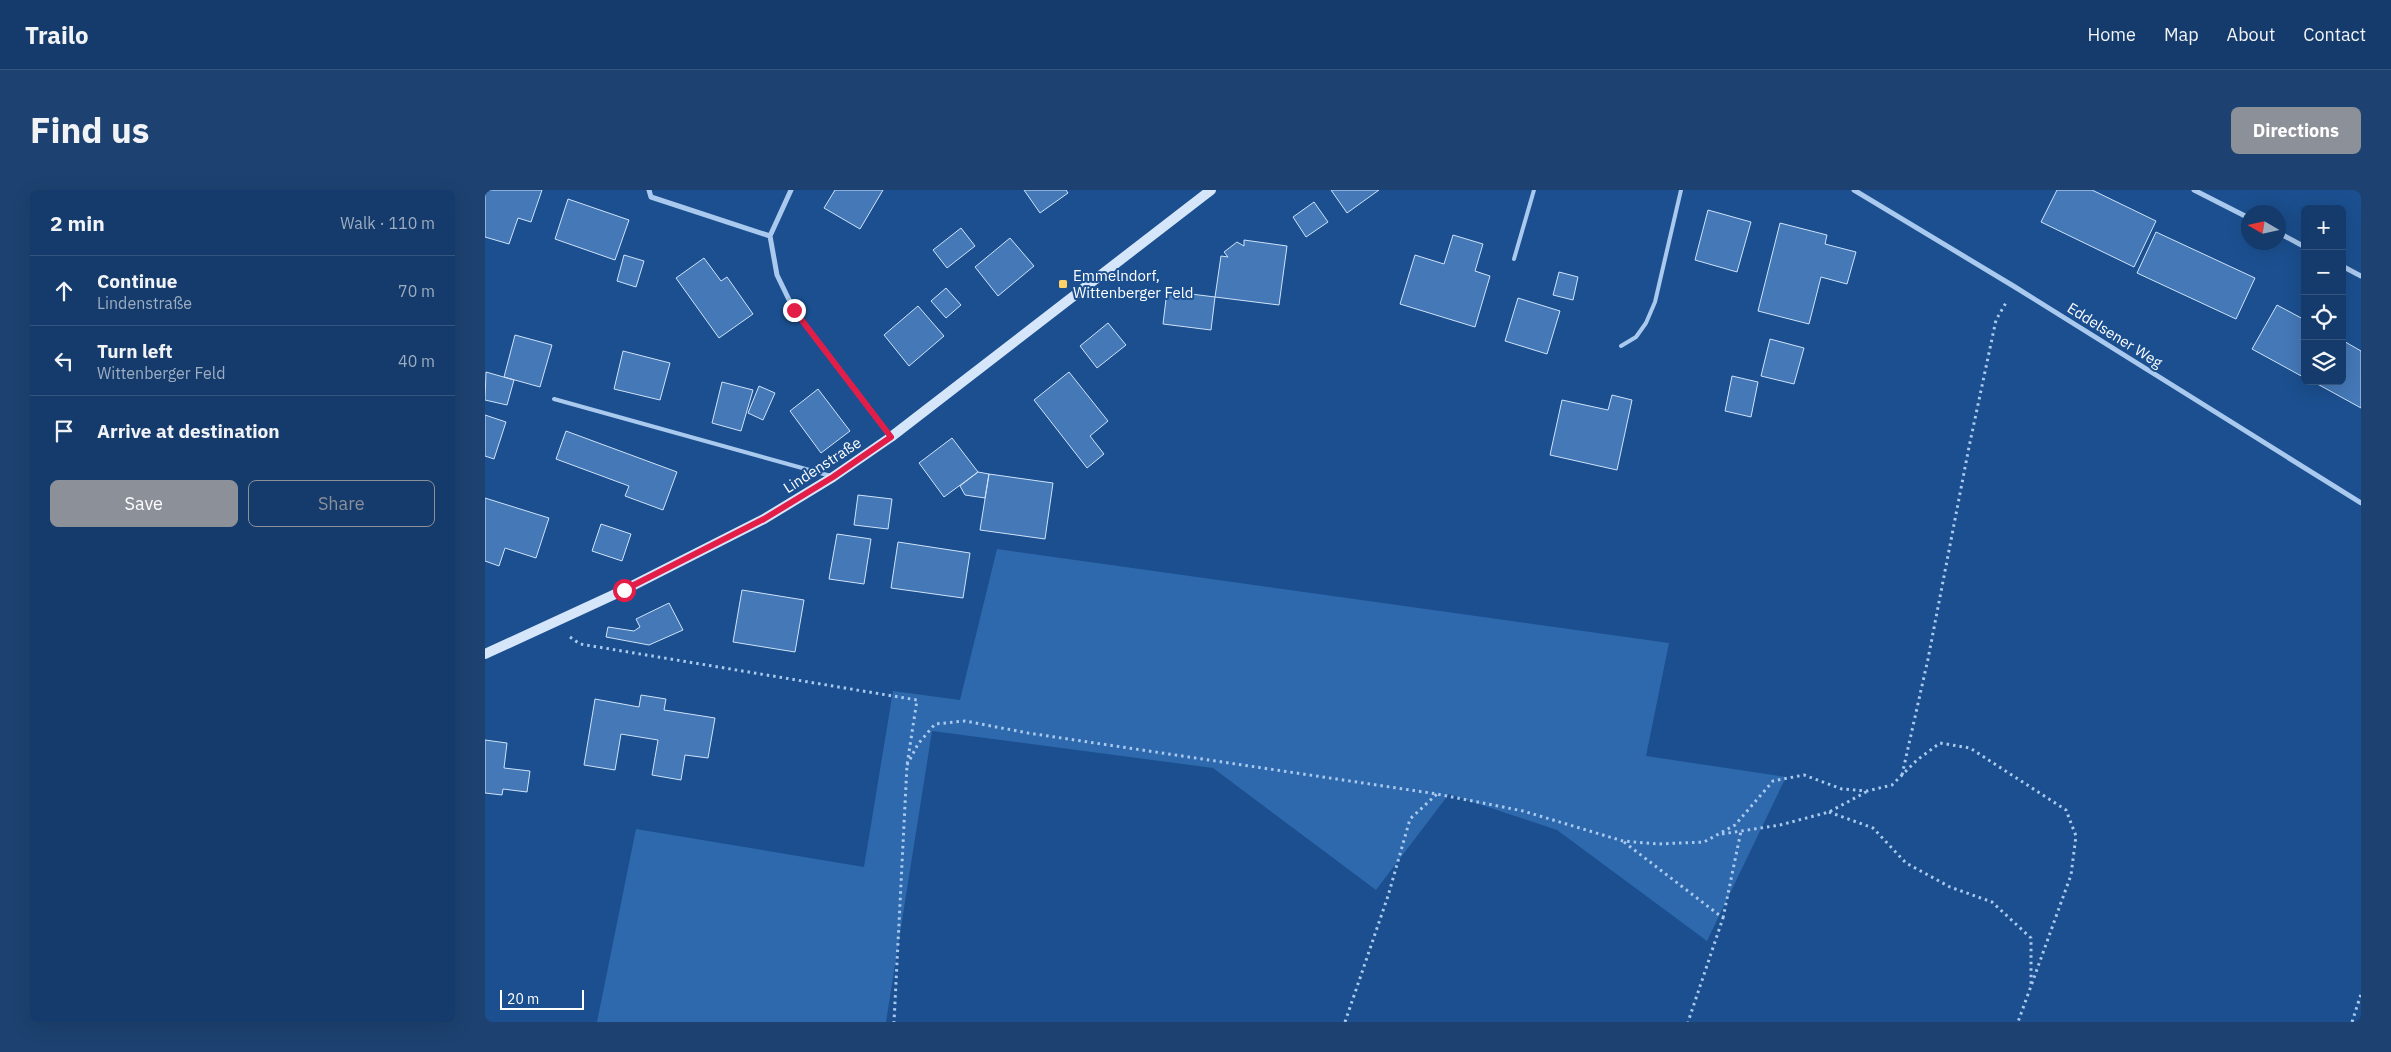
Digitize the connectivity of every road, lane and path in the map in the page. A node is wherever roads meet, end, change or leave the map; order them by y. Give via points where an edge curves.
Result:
1 (649, 190) edge
2 (791, 190) edge
3 (1211, 190) edge
4 (1533, 190) edge
5 (1681, 190) edge
6 (1854, 190) edge
7 (2194, 190) edge
8 (2241, 214) edge
9 (769, 236) junction
10 (2286, 238) edge
11 (2301, 245) edge
12 (1514, 259) dead end
13 (2346, 268) edge
14 (2361, 276) edge
15 (2015, 287) junction
16 (1621, 346) dead end
17 (554, 399) dead end
18 (891, 437) junction
19 (833, 477) junction
20 (2361, 502) edge
21 (550, 623) junction
22 (485, 654) edge
23 (907, 765) junction
24 (1902, 775) junction
25 (1867, 791) junction
26 (1437, 794) junction
27 (1829, 812) junction
28 (1741, 830) junction
29 (1719, 834) junction
30 (1623, 841) junction
31 (1723, 918) junction
32 (2031, 986) junction
33 (2361, 994) edge
34 (894, 1022) edge
35 (1345, 1022) edge
36 (1688, 1022) edge
37 (2018, 1022) edge
38 (2352, 1022) edge

1 - 9 street via 651,197
2 - 9 street
3 - 18 street, Lindenstraße
4 - 12 lane
5 - 16 lane via 1655,302 1636,337
6 - 15 street, Eddelsener Weg
7 - 8 street
9 - 18 street via 777,275 794,310
10 - 11 street
13 - 14 street
15 - 20 street, Eddelsener Weg
15 - 24 path via 1997,320
17 - 19 lane
18 - 19 street, Lindenstraße
19 - 21 street, Lindenstraße via 764,519 624,590
21 - 22 street, Lindenstraße
21 - 23 path via 580,644 917,700
23 - 26 path via 918,744 935,724 965,721
23 - 34 path
24 - 25 path via 1892,785
24 - 32 path via 1940,743 1970,748 2066,810 2076,836 2071,875
25 - 27 path
25 - 29 path via 1843,789 1804,775 1773,781 1735,825
26 - 30 path via 1523,811
26 - 35 path via 1410,819 1388,896
27 - 28 path via 1780,825
27 - 32 path via 1873,828 1906,863 1950,887 1992,902 2031,938
28 - 29 path
28 - 31 path
29 - 30 path via 1704,842 1658,844
30 - 31 path
31 - 36 path
32 - 37 path
33 - 38 path

